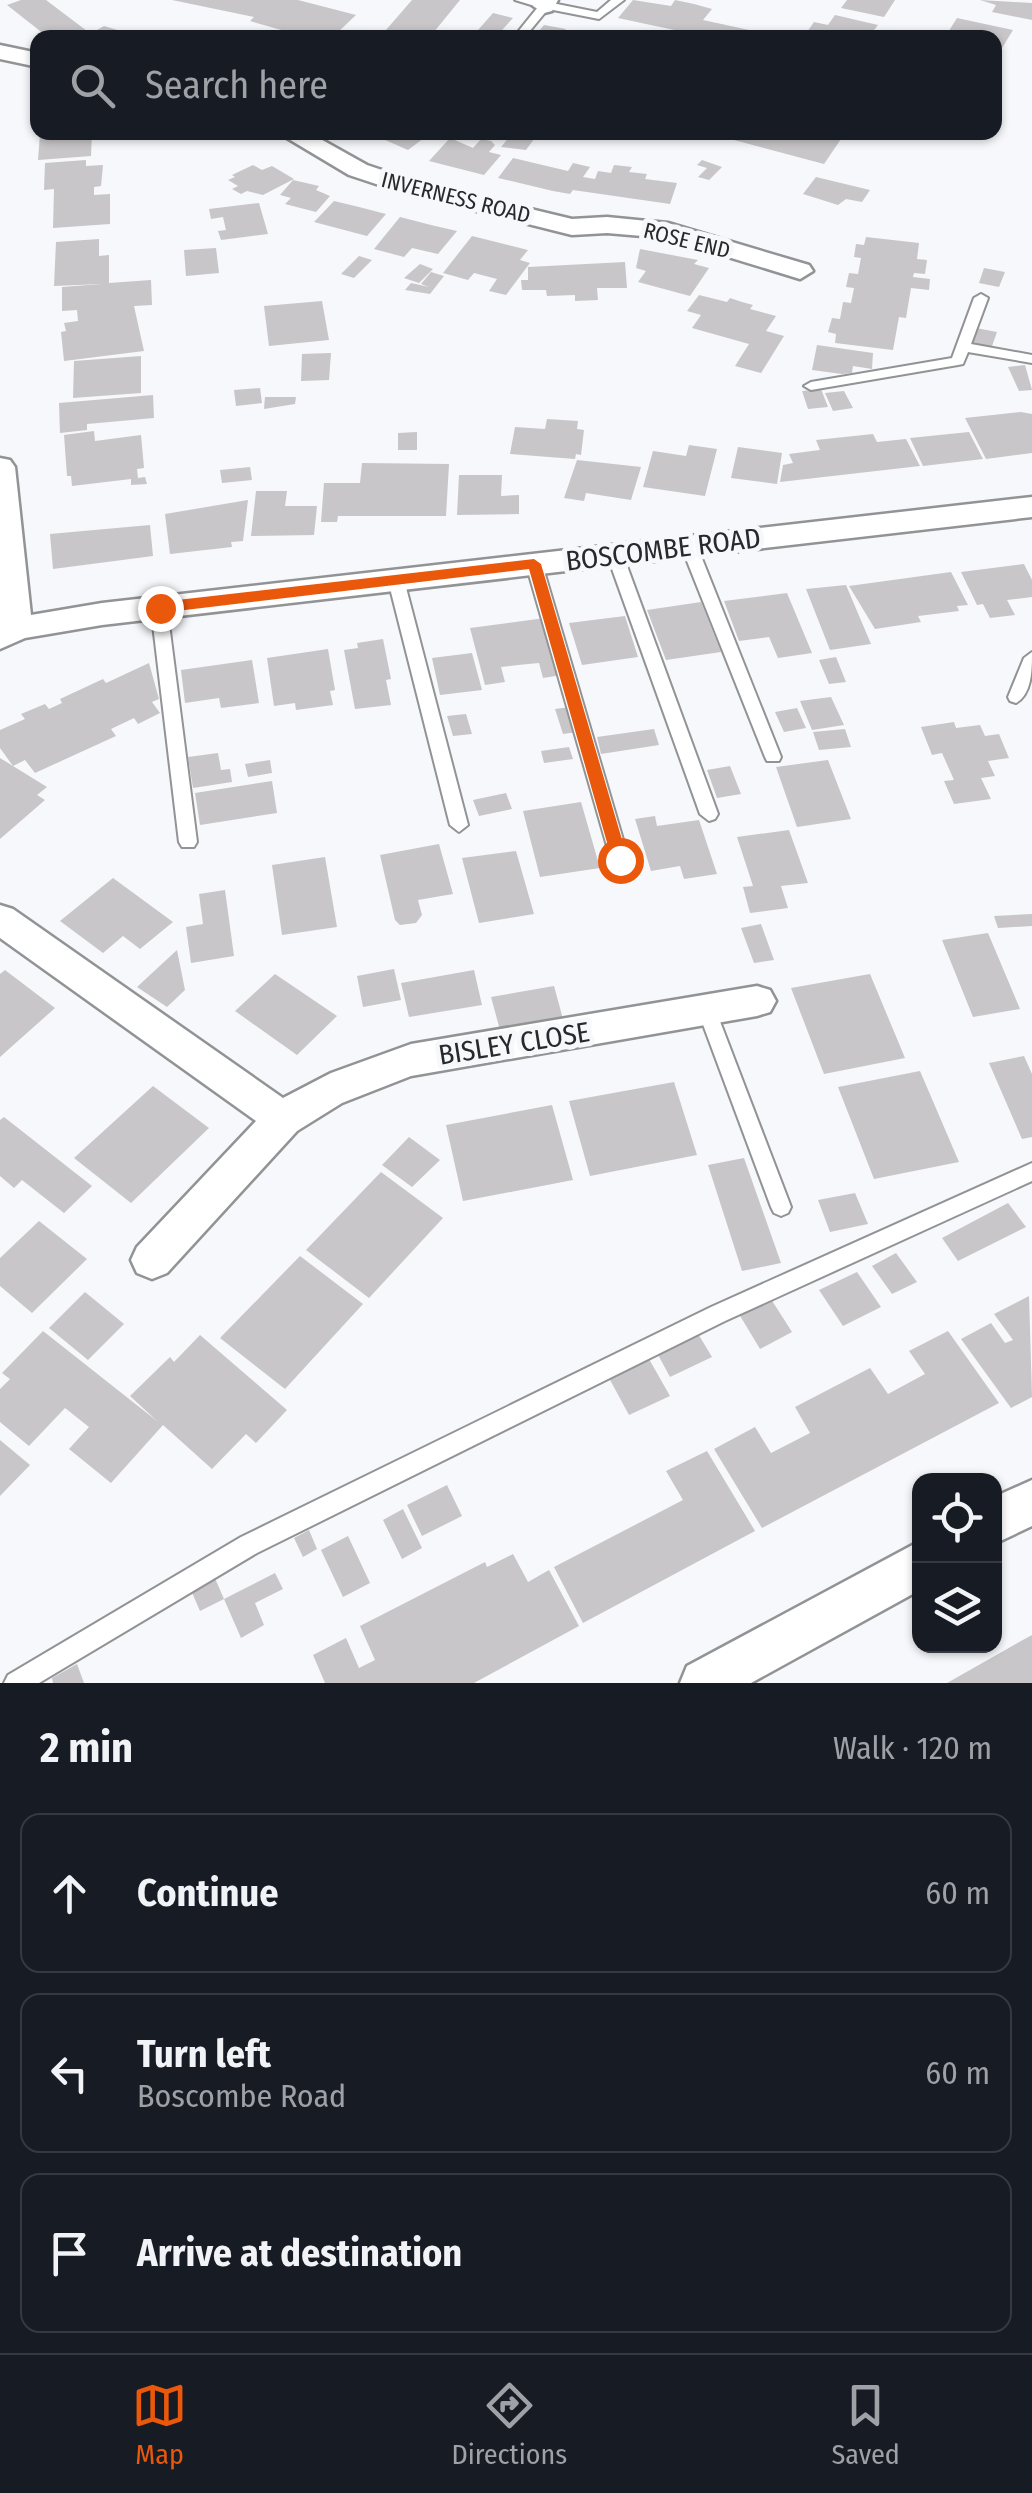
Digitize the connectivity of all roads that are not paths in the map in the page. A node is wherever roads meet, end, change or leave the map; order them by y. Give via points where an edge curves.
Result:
1 (521, 0) edge
2 (618, 0) edge
3 (546, 3) edge
4 (524, 30) edge
5 (0, 52) edge
6 (30, 58) edge
7 (304, 140) edge
8 (572, 227) joint
9 (800, 271) dead end
10 (981, 298) dead end
11 (964, 347) junction
12 (1032, 359) edge
13 (811, 386) dead end
14 (0, 468) edge
15 (1032, 507) edge
16 (689, 546) junction
17 (614, 555) junction
18 (534, 564) junction
19 (396, 580) junction
20 (160, 608) junction
21 (9, 633) edge
22 (1032, 658) edge
23 (1016, 697) dead end
24 (773, 758) dead end
25 (709, 814) dead end
26 (460, 825) dead end
27 (188, 842) dead end
28 (620, 860) dead end
29 (0, 918) edge
30 (757, 1001) dead end
31 (708, 1011) junction
32 (283, 1119) junction
33 (1032, 1172) edge
34 (781, 1207) dead end
35 (152, 1260) dead end
36 (1032, 1502) edge
37 (1002, 1518) edge
38 (912, 1568) edge
39 (16, 1683) edge
40 (704, 1683) edge

1 - 3 lane
2 - 3 lane via 600,16
3 - 4 lane
5 - 6 street
7 - 8 street, INVERNESS ROAD via 378,178
8 - 9 street, ROSE END via 668,231
10 - 11 lane
11 - 12 lane
11 - 13 lane via 958,362
14 - 21 street
15 - 16 street, BOSCOMBE ROAD
16 - 17 street, BOSCOMBE ROAD
16 - 24 lane
17 - 18 street, BOSCOMBE ROAD
17 - 25 lane
18 - 19 street, BOSCOMBE ROAD
18 - 28 lane
19 - 20 street, BOSCOMBE ROAD
19 - 26 lane
20 - 21 street, BOSCOMBE ROAD
20 - 27 lane
22 - 23 lane
29 - 32 street
30 - 31 street, BISLEY CLOSE
31 - 32 street, BISLEY CLOSE via 411,1060 342,1084
31 - 34 lane
32 - 35 street, BISLEY CLOSE
33 - 39 lane via 718,1314 266,1536
36 - 37 street
38 - 40 street

